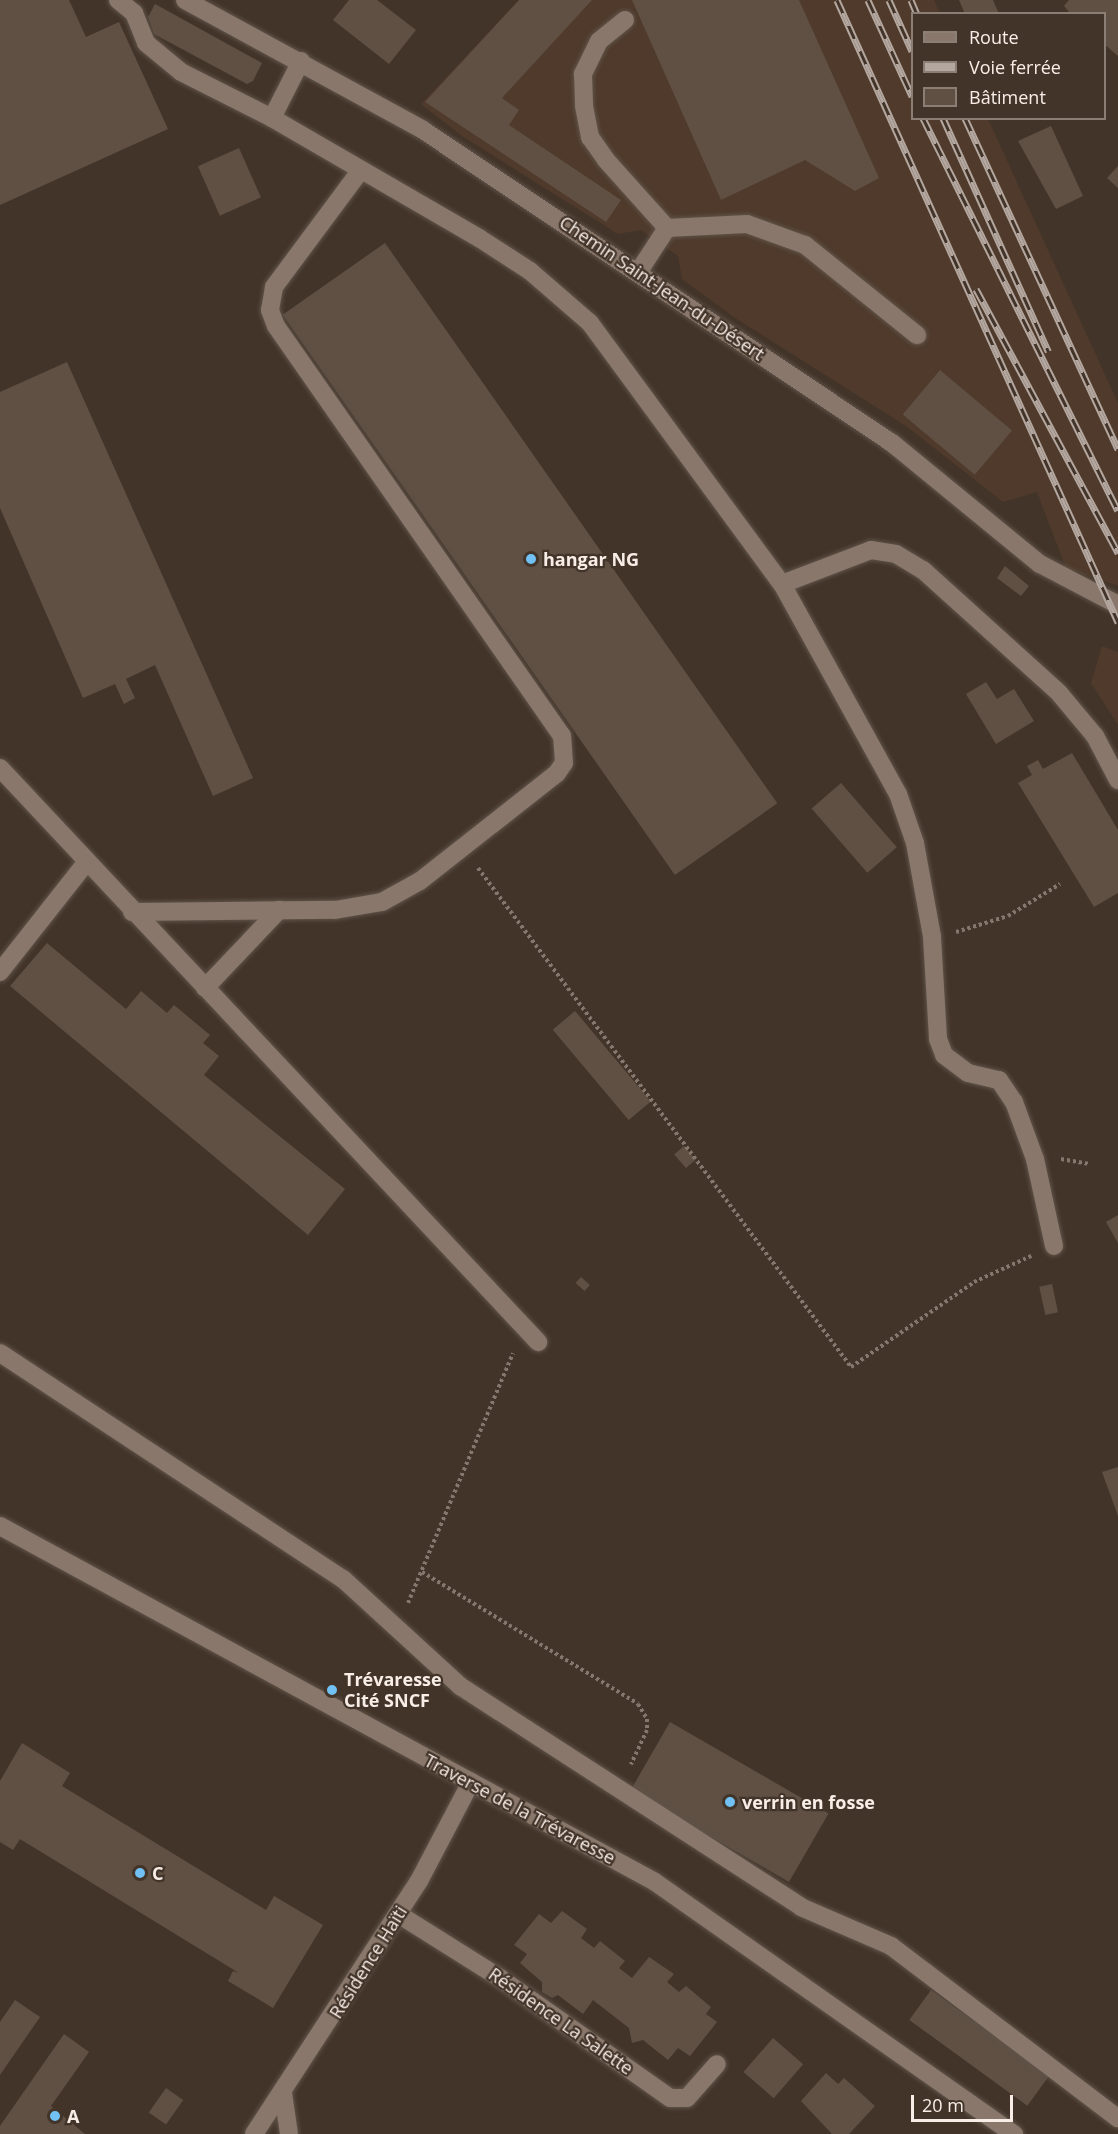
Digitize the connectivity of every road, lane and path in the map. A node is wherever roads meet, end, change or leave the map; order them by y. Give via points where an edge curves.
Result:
1 (118, 0) edge
2 (185, 0) edge
3 (625, 20) dead end
4 (301, 61) junction
5 (272, 118) junction
6 (360, 171) junction
7 (667, 228) junction
8 (639, 271) junction
9 (917, 335) dead end
10 (782, 584) junction
11 (1118, 605) edge
12 (0, 768) edge
13 (1118, 780) edge
14 (462, 847) junction
15 (85, 864) junction
16 (1060, 884) dead end
17 (279, 910) junction
18 (132, 912) junction
19 (932, 937) junction
20 (0, 972) edge
21 (205, 988) junction
22 (1054, 1246) joint
23 (524, 1328) junction
24 (537, 1342) dead end
25 (0, 1353) edge
26 (0, 1526) edge
27 (422, 1572) junction
28 (397, 1628) junction
29 (471, 1782) junction
30 (621, 1788) junction
31 (398, 1914) junction
32 (717, 2064) dead end
33 (284, 2093) junction
34 (1118, 2118) edge
35 (254, 2134) edge
36 (289, 2134) edge
37 (1014, 2134) edge

1 - 5 street via 134,13 146,43 181,72
2 - 4 street, Chemin Saint-Jean-du-Désert
3 - 7 street via 599,41 583,74 590,137
4 - 5 street
4 - 8 street, Chemin Saint-Jean-du-Désert via 423,130
5 - 6 street
6 - 10 street via 530,271 590,323
6 - 14 street via 274,287 270,297 276,326 562,736 566,751 557,773
7 - 8 street
7 - 9 street via 747,224 805,245
8 - 11 street, Chemin Saint-Jean-du-Désert via 892,443 1040,564
10 - 13 street via 871,550 896,554 923,570 1059,693 1095,736
10 - 19 street via 898,794 924,876
12 - 15 street
14 - 17 street via 420,881 382,902 354,909
14 - 22 path via 851,1367 974,1282
15 - 18 street
15 - 20 street
16 - 19 path via 1000,920
17 - 18 street
17 - 21 street
18 - 21 street
19 - 22 street via 938,1039 944,1055 968,1073 999,1080 1014,1102 1035,1159
21 - 23 street
23 - 24 street
23 - 27 path
25 - 28 street via 318,1561
26 - 29 street, Traverse de la Trévaresse
27 - 28 path
27 - 30 path via 638,1704 647,1719 646,1730
28 - 30 street via 460,1686
29 - 31 street, Résidence Haïti
29 - 37 street, Traverse de la Trévaresse via 656,1882
30 - 34 street via 801,1907 891,1946
31 - 32 street, Résidence La Salette via 500,1977 670,2098 687,2098
31 - 33 street, Résidence Haïti
33 - 35 street, Résidence Haïti
33 - 36 street

